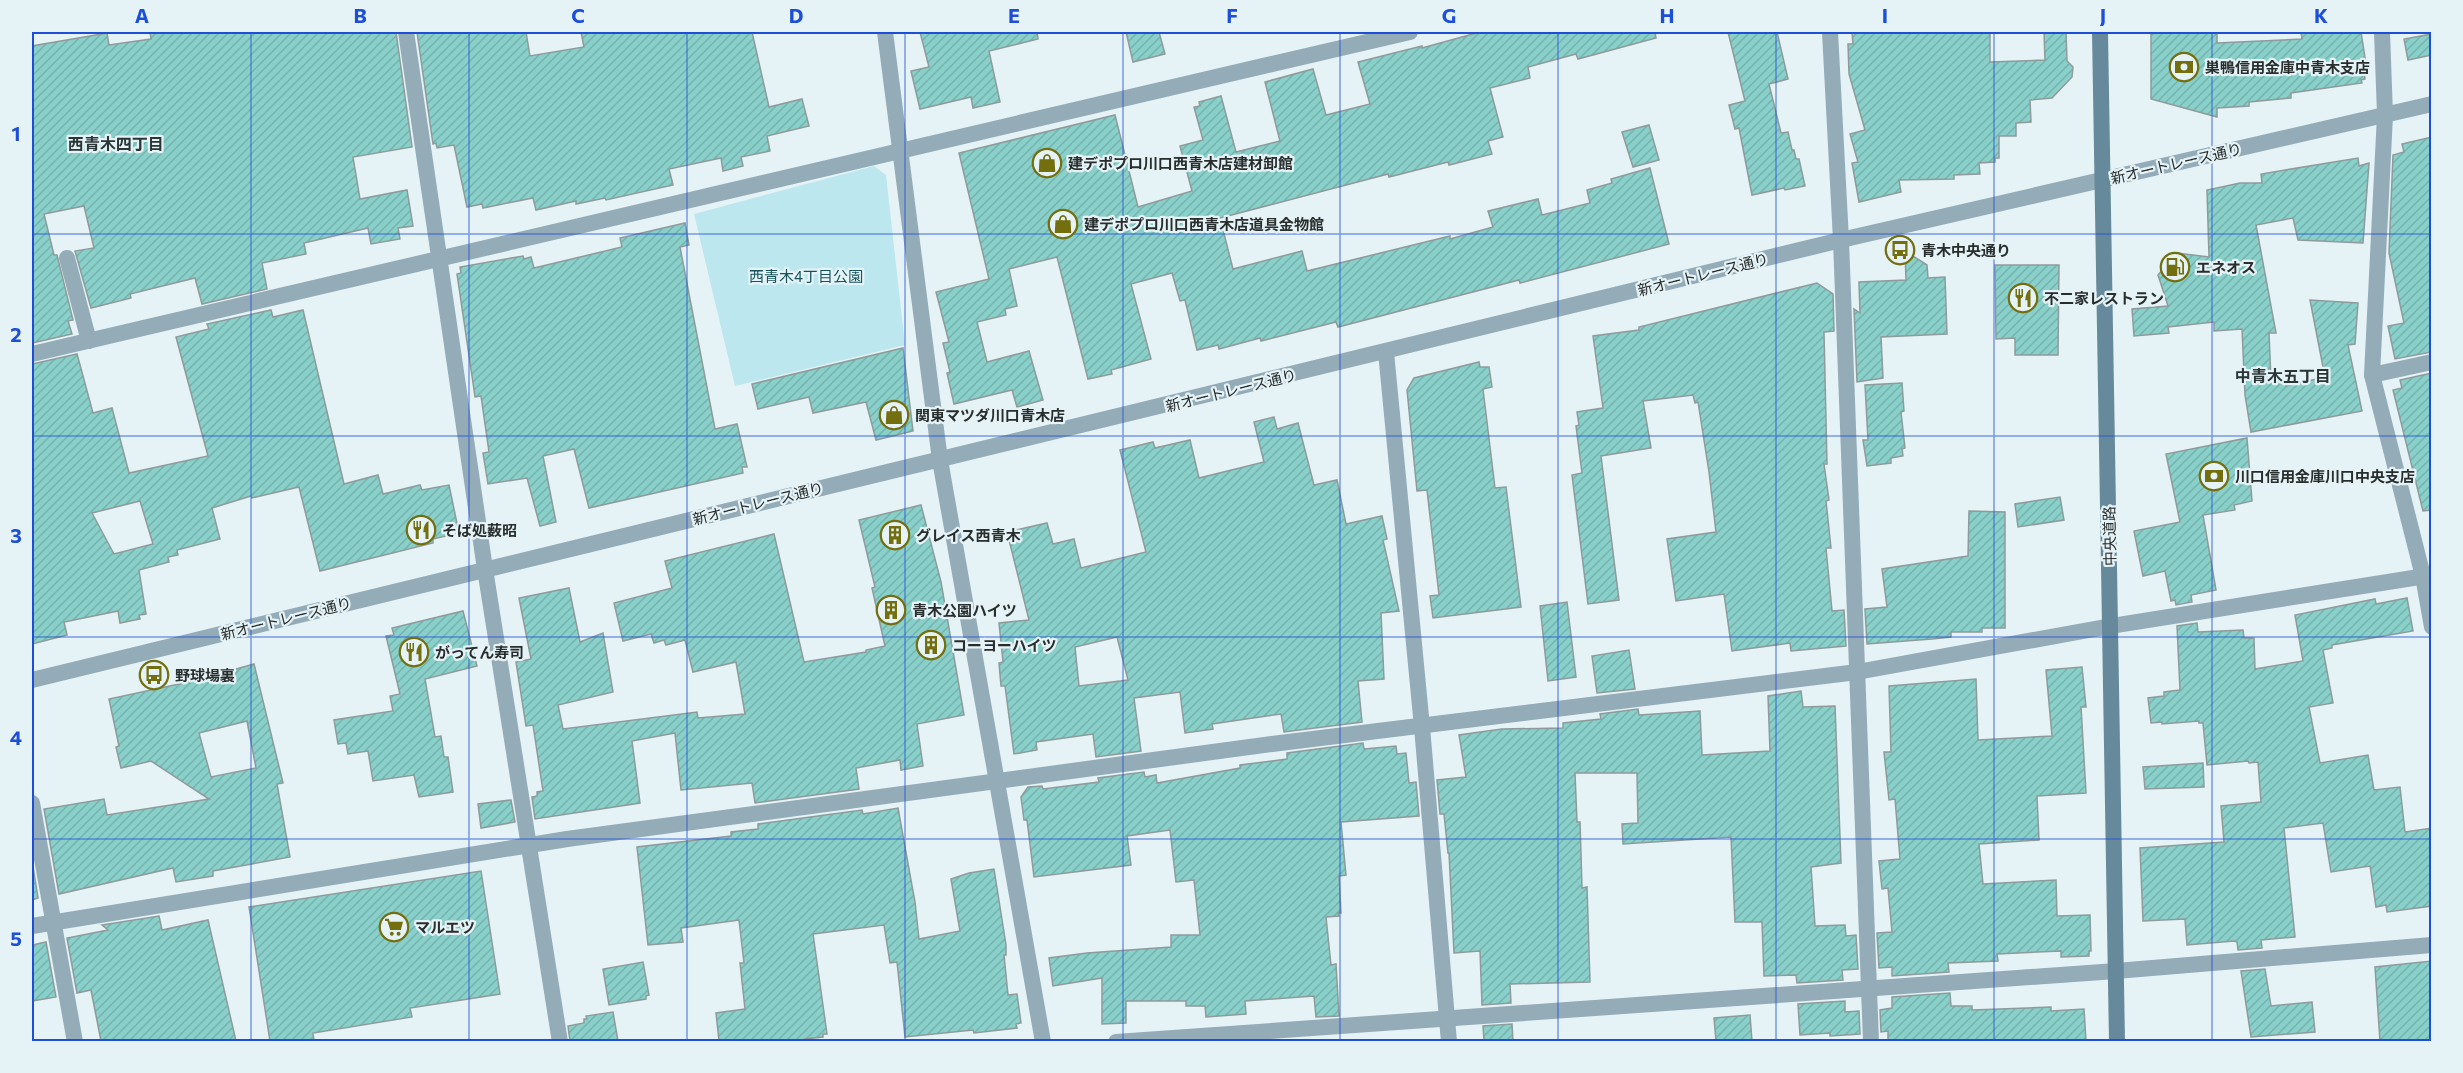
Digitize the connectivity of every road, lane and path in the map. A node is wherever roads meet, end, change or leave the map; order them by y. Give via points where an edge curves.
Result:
1 (406, 32) edge
2 (885, 32) edge
3 (1410, 32) edge
4 (1830, 32) edge
5 (2100, 32) edge
6 (2382, 32) edge
7 (2432, 104) edge
8 (2385, 115) junction
9 (900, 150) junction
10 (2102, 180) junction
11 (1841, 240) junction
12 (68, 258) dead end
13 (440, 261) junction
14 (89, 341) junction
15 (1386, 352) junction
16 (32, 354) edge
17 (2432, 362) edge
18 (2372, 375) junction
19 (940, 460) junction
20 (484, 569) junction
21 (2427, 576) edge
22 (2111, 626) junction
23 (2432, 627) edge
24 (1857, 672) junction
25 (32, 680) edge
26 (1422, 727) junction
27 (998, 781) junction
28 (32, 803) edge
29 (529, 844) junction
30 (53, 921) junction
31 (32, 926) edge
32 (2432, 945) edge
33 (2116, 970) junction
34 (1869, 988) junction
35 (1447, 1018) junction
36 (75, 1041) edge
37 (560, 1041) edge
38 (1043, 1041) edge
39 (1116, 1041) edge
40 (1449, 1041) edge
41 (1871, 1041) edge
42 (2117, 1041) edge

1 - 13 street
2 - 9 street
3 - 9 street
4 - 11 street
5 - 10 main road, 中央道路
6 - 8 street
7 - 8 street, 新オートレース通り
8 - 10 street, 新オートレース通り
8 - 18 street
9 - 13 street
9 - 19 street
10 - 11 street, 新オートレース通り
10 - 22 main road, 中央道路
11 - 15 street, 新オートレース通り
11 - 24 street
12 - 14 street
13 - 14 street
13 - 20 street
14 - 16 street
15 - 19 street, 新オートレース通り
15 - 26 street
17 - 18 street
18 - 21 street
19 - 20 street, 新オートレース通り
19 - 27 street
20 - 25 street, 新オートレース通り
20 - 29 street
21 - 22 street
21 - 23 street
22 - 24 street
22 - 33 main road, 中央道路
24 - 26 street
24 - 34 street
26 - 27 street
26 - 35 street
27 - 29 street
27 - 38 street
28 - 30 street
29 - 30 street
29 - 37 street
30 - 31 street
30 - 36 street
32 - 33 street
33 - 34 street
33 - 42 main road, 中央道路
34 - 35 street
34 - 41 street
35 - 39 street
35 - 40 street

